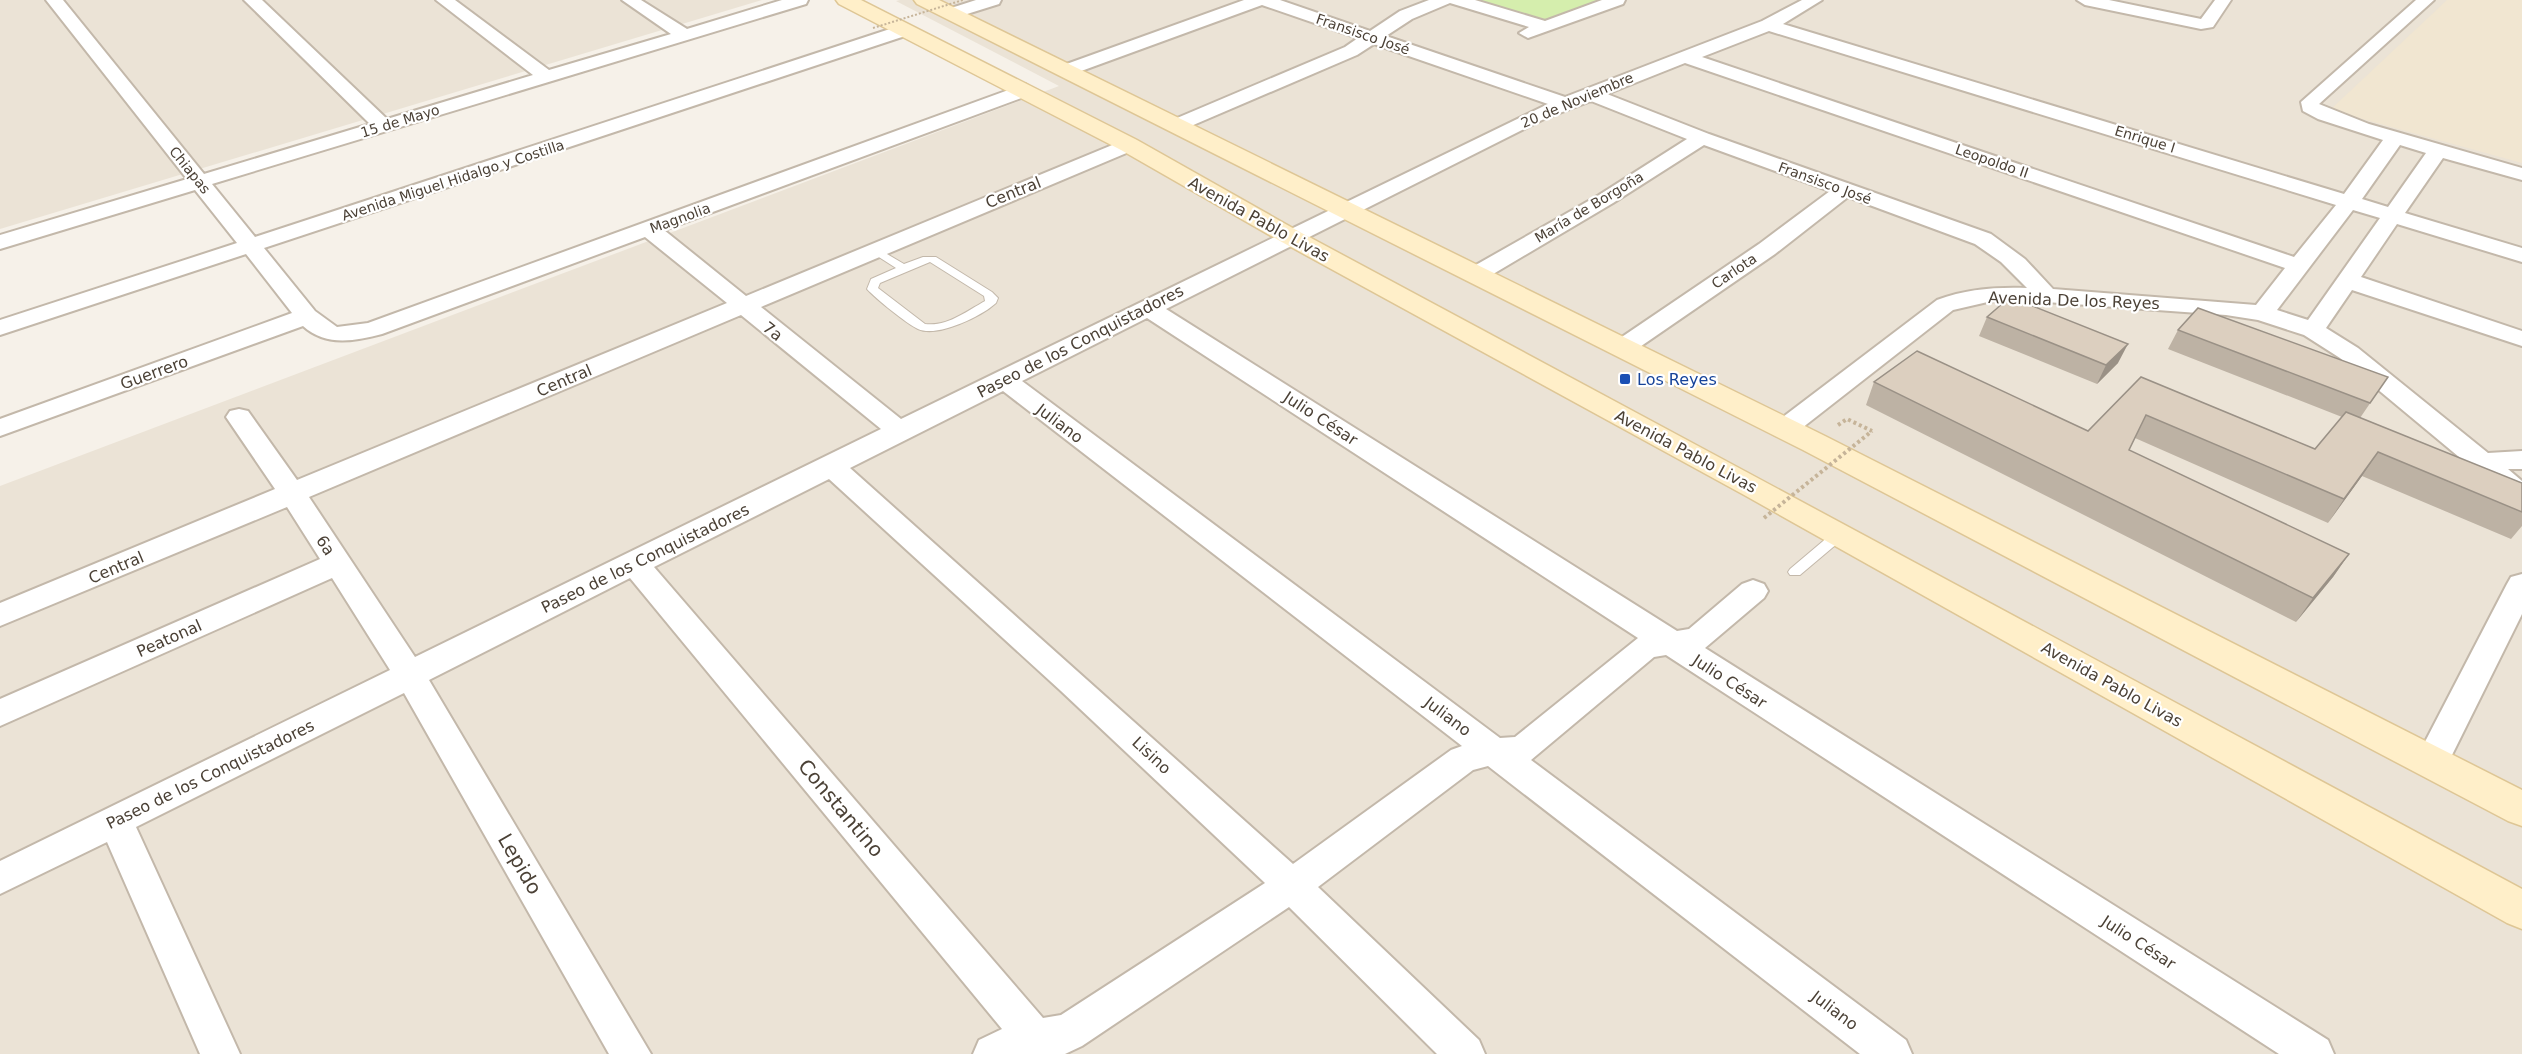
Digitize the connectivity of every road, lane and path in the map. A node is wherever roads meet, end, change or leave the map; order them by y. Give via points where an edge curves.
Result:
1 (54, 0) edge
2 (252, 0) edge
3 (444, 0) edge
4 (630, 0) edge
5 (800, 0) edge
6 (846, 0) edge
7 (924, 0) edge
8 (993, 0) edge
9 (1260, 0) edge
10 (1264, 0) edge
11 (1443, 0) edge
12 (1457, 0) edge
13 (1617, 0) edge
14 (1814, 0) edge
15 (2085, 0) edge
16 (2223, 0) edge
17 (2426, 0) edge
18 (957, 7) edge
19 (1768, 25) junction
20 (1545, 26) junction
21 (873, 28) dead end
22 (905, 30) junction
23 (1528, 33) dead end
24 (685, 35) junction
25 (1372, 37) junction
26 (1684, 57) junction
27 (1067, 70) junction
28 (547, 77) junction
29 (1025, 90) junction
30 (1588, 93) junction
31 (1563, 103) junction
32 (1177, 125) junction
33 (384, 126) junction
34 (1702, 138) junction
35 (2395, 138) junction
36 (1129, 145) junction
37 (2438, 150) junction
38 (2522, 174) edge
39 (200, 182) junction
40 (1844, 190) junction
41 (2349, 202) junction
42 (1344, 209) junction
43 (2393, 215) junction
44 (649, 229) junction
45 (1289, 236) junction
46 (0, 242) edge
47 (252, 246) junction
48 (875, 250) junction
49 (2522, 255) edge
50 (2300, 266) junction
51 (903, 268) junction
52 (1475, 275) junction
53 (2346, 280) junction
54 (2046, 295) junction
55 (741, 306) junction
56 (1146, 307) junction
57 (2262, 313) junction
58 (307, 316) junction
59 (0, 328) edge
60 (2313, 330) junction
61 (332, 334) joint
62 (2522, 339) edge
63 (1622, 348) junction
64 (1003, 379) junction
65 (239, 417) dead end
66 (1847, 419) dead end
67 (0, 428) edge
68 (1784, 429) junction
69 (900, 431) junction
70 (2522, 460) edge
71 (2486, 462) junction
72 (831, 465) junction
73 (292, 493) junction
74 (2522, 495) edge
75 (1764, 518) dead end
76 (1840, 534) junction
77 (338, 563) junction
78 (634, 563) junction
79 (1795, 572) dead end
80 (2522, 584) edge
81 (1753, 591) dead end
82 (0, 615) edge
83 (1671, 643) junction
84 (409, 674) junction
85 (0, 712) edge
86 (1494, 751) junction
87 (2431, 763) junction
88 (2522, 809) edge
89 (115, 821) junction
90 (0, 878) edge
91 (1292, 885) junction
92 (2522, 910) edge
93 (1040, 1046) edge
94 (220, 1054) edge
95 (631, 1054) edge
96 (993, 1054) edge
97 (1465, 1054) edge
98 (1892, 1054) edge
99 (2314, 1054) edge

1 - 39 street, Chiapas
2 - 33 street
3 - 28 street
4 - 24 street
5 - 24 street, 15 de Mayo
6 - 22 main road, Avenida Pablo Livas
7 - 18 main road
8 - 18 street
9 - 27 street
10 - 25 street, Fransisco José
11 - 25 street via 1406,15
12 - 20 street
13 - 20 street
14 - 19 street, 20 de Noviembre
15 - 16 street via 2202,24 2207,23
17 - 35 street via 2314,98 2310,106
18 - 21 path, bridge
18 - 27 main road
19 - 26 street, 20 de Noviembre
19 - 41 street, Enrique I
20 - 23 street
22 - 29 main road, Avenida Pablo Livas
22 - 47 street, Avenida Miguel Hidalgo y Costilla
24 - 28 street, 15 de Mayo
25 - 31 street, Fransisco José
25 - 32 street via 1352,51
26 - 30 street, 20 de Noviembre
26 - 50 street, Leopoldo II
27 - 32 main road
28 - 33 street, 15 de Mayo
29 - 36 main road, Avenida Pablo Livas
29 - 44 street, Magnolia
30 - 31 street, 20 de Noviembre
30 - 34 street, Fransisco José
31 - 42 street, 20 de Noviembre
32 - 42 main road
33 - 39 street, 15 de Mayo
34 - 40 street, Fransisco José
34 - 52 street, María de Borgoña
35 - 37 street
35 - 41 street
36 - 45 main road, Avenida Pablo Livas
36 - 48 street, Central
37 - 38 street
37 - 43 street
39 - 46 street, 15 de Mayo
39 - 47 street, Chiapas
40 - 54 street, Fransisco José via 1983,239 2024,268
40 - 63 street, Carlota via 1767,249
41 - 43 street, Enrique I
41 - 50 street
42 - 45 street, 20 de Noviembre
42 - 52 main road
43 - 49 street, Enrique I
43 - 53 street
44 - 55 street, 7a
44 - 61 street, Magnolia via 374,329
45 - 56 street, Paseo de los Conquistadores
45 - 76 main road, Avenida Pablo Livas
47 - 58 street, Chiapas
47 - 59 street, Avenida Miguel Hidalgo y Costilla
48 - 51 lane
48 - 55 street, Central
50 - 57 street
51 - 51 lane via 875,281 872,289 922,327 941,327 990,303 992,298 932,259
52 - 63 main road
53 - 60 street
53 - 62 street
54 - 57 street, Avenida De los Reyes
54 - 68 street, Avenida De los Reyes via 1992,294 1945,305
55 - 69 street, 7a
55 - 73 street, Central
56 - 64 street, Paseo de los Conquistadores
56 - 83 street, Julio César
57 - 60 street, Avenida De los Reyes
58 - 61 street, Chiapas
58 - 67 street, Guerrero
60 - 71 street, Avenida De los Reyes via 2349,352
63 - 68 main road
64 - 69 street, Paseo de los Conquistadores
64 - 86 street, Juliano
65 - 73 street, 6a
66 - 75 path, bridge via 1872,431
68 - 87 main road
69 - 72 street, Paseo de los Conquistadores
70 - 71 street
71 - 74 street, Avenida De los Reyes
72 - 78 street, Paseo de los Conquistadores
72 - 91 street, Lisino
73 - 77 street, 6a
73 - 82 street, Central
76 - 79 lane
76 - 92 main road, Avenida Pablo Livas
77 - 84 street, 6a
77 - 85 street, Peatonal
78 - 84 street, Paseo de los Conquistadores
78 - 93 street, Constantino
80 - 87 street
81 - 83 street via 1698,639
83 - 86 street via 1645,647 1522,750
83 - 99 street, Julio César
84 - 89 street, Paseo de los Conquistadores
84 - 95 street, Lepido
86 - 91 street via 1463,759
86 - 98 street, Juliano
87 - 88 main road
89 - 90 street, Paseo de los Conquistadores
89 - 94 street
91 - 93 street via 1068,1033
91 - 97 street, Lisino
93 - 96 street via 1000,1048

